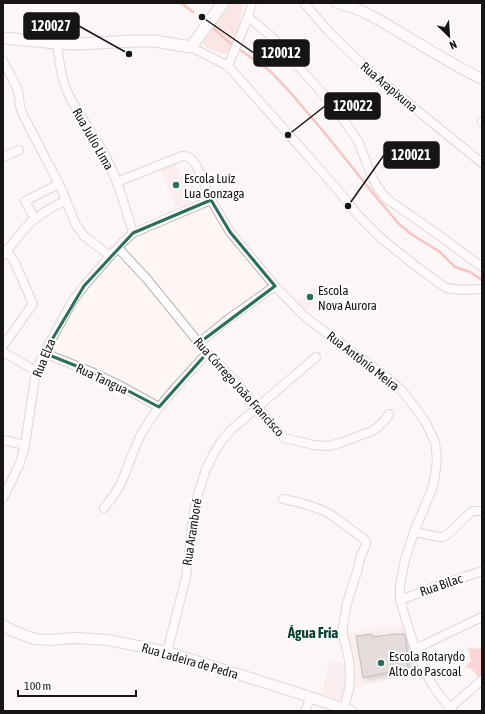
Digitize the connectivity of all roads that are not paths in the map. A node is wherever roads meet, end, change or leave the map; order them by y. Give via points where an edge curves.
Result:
1 (223, 3) edge
2 (252, 3) edge
3 (304, 3) edge
4 (343, 4) edge
5 (248, 17) junction
6 (3, 38) edge
7 (58, 43) junction
8 (191, 47) junction
9 (3, 61) edge
10 (228, 66) junction
11 (482, 80) edge
12 (19, 150) dead end
13 (3, 157) edge
14 (482, 163) edge
15 (117, 182) junction
16 (59, 184) junction
17 (66, 200) junction
18 (211, 200) junction
19 (35, 219) junction
20 (133, 233) junction
21 (118, 248) junction
22 (5, 253) edge
23 (110, 256) junction
24 (482, 267) edge
25 (275, 286) junction
26 (482, 290) edge
27 (199, 343) junction
28 (3, 346) edge
29 (3, 352) edge
30 (44, 353) junction
31 (207, 353) junction
32 (316, 357) dead end
33 (36, 372) junction
34 (159, 407) junction
35 (258, 408) junction
36 (389, 414) dead end
37 (3, 440) edge
38 (24, 445) junction
39 (3, 498) edge
40 (283, 499) dead end
41 (104, 508) dead end
42 (482, 511) edge
43 (414, 532) junction
44 (482, 571) edge
45 (400, 600) junction
46 (482, 617) edge
47 (3, 625) edge
48 (416, 649) junction
49 (167, 652) junction
50 (482, 680) edge
51 (311, 697) junction
52 (348, 710) edge
53 (451, 710) edge
54 (305, 711) edge

1 - 8 main road
2 - 5 street
3 - 14 street, Rua Arapixuna via 330,33 375,76
4 - 11 street via 382,22
5 - 10 street
5 - 24 street via 271,36 332,105 358,141 372,177 387,200
6 - 7 main road
7 - 8 main road via 135,40
7 - 15 street, Rua Julio Lima via 60,69 65,86 105,155
8 - 10 street
9 - 16 street via 18,90 23,115
10 - 26 street via 357,214 382,239 446,288
12 - 13 street
15 - 18 street, Rua Antônio Meira via 187,156 195,163
15 - 20 street, Rua Julio Lima
16 - 17 street
16 - 19 street via 25,201
17 - 19 street
17 - 23 street via 76,225 84,236
18 - 20 street
18 - 25 street, Rua Antônio Meira via 230,232
19 - 22 street
20 - 21 street, Rua Elza
21 - 23 street, Rua Elza
21 - 27 street, Rua Córrego João Francisco
22 - 28 street via 15,263 33,304
23 - 30 street, Rua Elza via 72,302
25 - 27 street
25 - 43 street, Rua Antônio Meira via 313,323 387,377 404,393 425,421 435,442 437,458 432,489
27 - 31 street, Rua Córrego João Francisco
29 - 33 street
30 - 33 street, Rua Elza
30 - 34 street, Rua Tangua via 119,385
31 - 34 street
31 - 35 street, Rua Córrego João Francisco
32 - 35 street, Rua Aramboré
33 - 38 street, Rua Elza
34 - 41 street via 142,431 120,486
35 - 36 street, Rua Córrego João Francisco via 284,438 319,446 340,443 372,431
35 - 49 street, Rua Aramboré via 222,440 206,470 194,511 186,576
37 - 38 street
38 - 39 street, Rua Elza via 20,463
40 - 52 street via 301,502 330,514 365,540 366,545 347,603 343,626 350,676
42 - 43 street via 471,512 443,537
43 - 45 street, Rua Antônio Meira via 405,560
44 - 45 street, Rua Bilac
45 - 48 street, Rua Antônio Meira
46 - 48 street
47 - 49 street, Rua Ladeira de Pedra via 35,639 108,640
48 - 53 street, Rua Antônio Meira via 435,689
49 - 51 street, Rua Ladeira de Pedra
50 - 53 street
51 - 52 street, Rua Ladeira de Pedra
51 - 54 street

